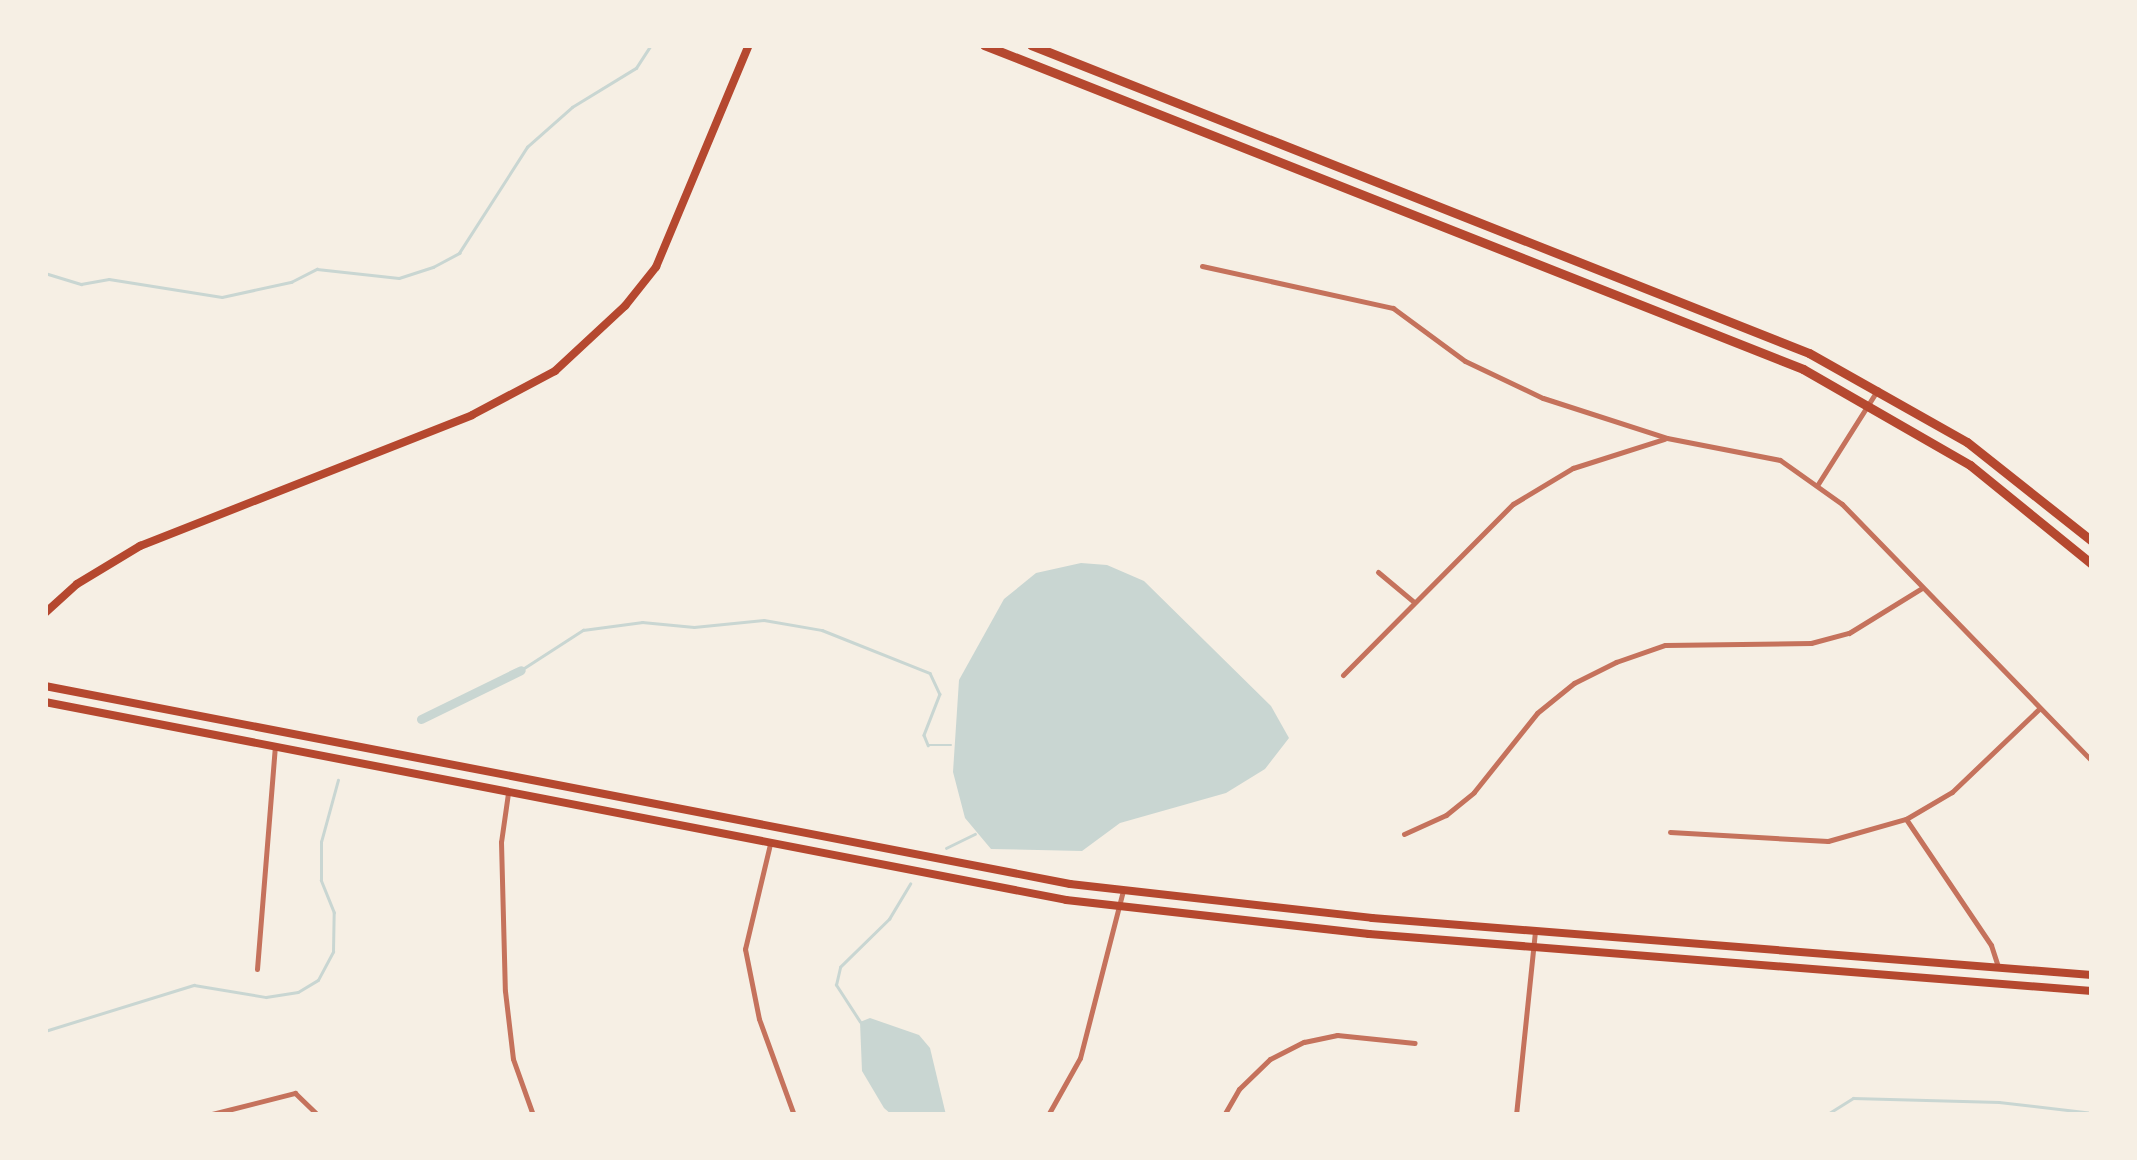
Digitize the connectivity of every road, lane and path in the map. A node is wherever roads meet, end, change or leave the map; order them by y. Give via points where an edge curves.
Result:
1 (749, 45) edge
2 (984, 45) edge
3 (1031, 45) edge
4 (1229, 123) junction
5 (1222, 139) junction
6 (1202, 266) dead end
7 (1879, 388) junction
8 (1871, 403) junction
9 (1667, 438) junction
10 (1818, 484) junction
11 (2092, 541) edge
12 (2092, 564) edge
13 (1378, 572) dead end
14 (1922, 588) junction
15 (1414, 602) junction
16 (45, 613) edge
17 (1343, 674) dead end
18 (48, 686) edge
19 (45, 702) edge
20 (2040, 708) junction
21 (180, 711) junction
22 (173, 728) junction
23 (279, 731) junction
24 (275, 747) junction
25 (2092, 760) edge
26 (513, 777) junction
27 (508, 793) junction
28 (1906, 819) junction
29 (774, 828) junction
30 (1670, 832) dead end
31 (1404, 834) dead end
32 (770, 844) junction
33 (1124, 890) junction
34 (1119, 906) junction
35 (1535, 931) junction
36 (1534, 948) junction
37 (1998, 967) junction
38 (257, 969) dead end
39 (2092, 975) edge
40 (1998, 983) junction
41 (2092, 991) edge
42 (1415, 1042) dead end
43 (208, 1115) edge
44 (318, 1115) edge
45 (533, 1115) edge
46 (794, 1115) edge
47 (1048, 1115) edge
48 (1224, 1115) edge
49 (1516, 1115) edge

1 - 16 main road via 656,267 555,371 472,415 140,546
2 - 5 highway
3 - 4 highway
4 - 5 highway
4 - 7 highway via 1738,322
5 - 8 highway via 1760,350
6 - 9 street via 1393,308 1465,361
7 - 8 street
7 - 11 highway via 1994,462
8 - 10 street
8 - 12 highway via 1983,474
9 - 10 street via 1760,454
9 - 15 street via 1596,458 1537,488 1479,534
10 - 14 street
13 - 15 street
14 - 20 street
14 - 31 street via 1850,633 1811,643 1664,645 1616,662 1574,683 1537,713 1460,804
15 - 17 street
18 - 21 main road
19 - 22 main road
20 - 25 street
20 - 28 street via 1952,792
21 - 22 main road
21 - 23 main road
22 - 24 main road
23 - 24 main road
23 - 26 main road
24 - 27 main road
24 - 38 street
26 - 27 main road
26 - 29 main road
27 - 32 main road
27 - 45 street via 501,842 505,991 513,1059
28 - 30 street via 1828,842
28 - 37 street via 1991,945
29 - 32 main road
29 - 33 main road via 1003,874
32 - 34 main road
32 - 46 street via 746,949 759,1019
33 - 34 street
33 - 35 main road
34 - 36 main road
34 - 47 street via 1080,1058
35 - 36 street
35 - 37 main road
36 - 40 main road
36 - 49 street
37 - 39 main road
37 - 40 main road
40 - 41 main road
42 - 48 street via 1337,1035 1304,1042 1270,1059 1239,1088
43 - 44 street via 295,1093

